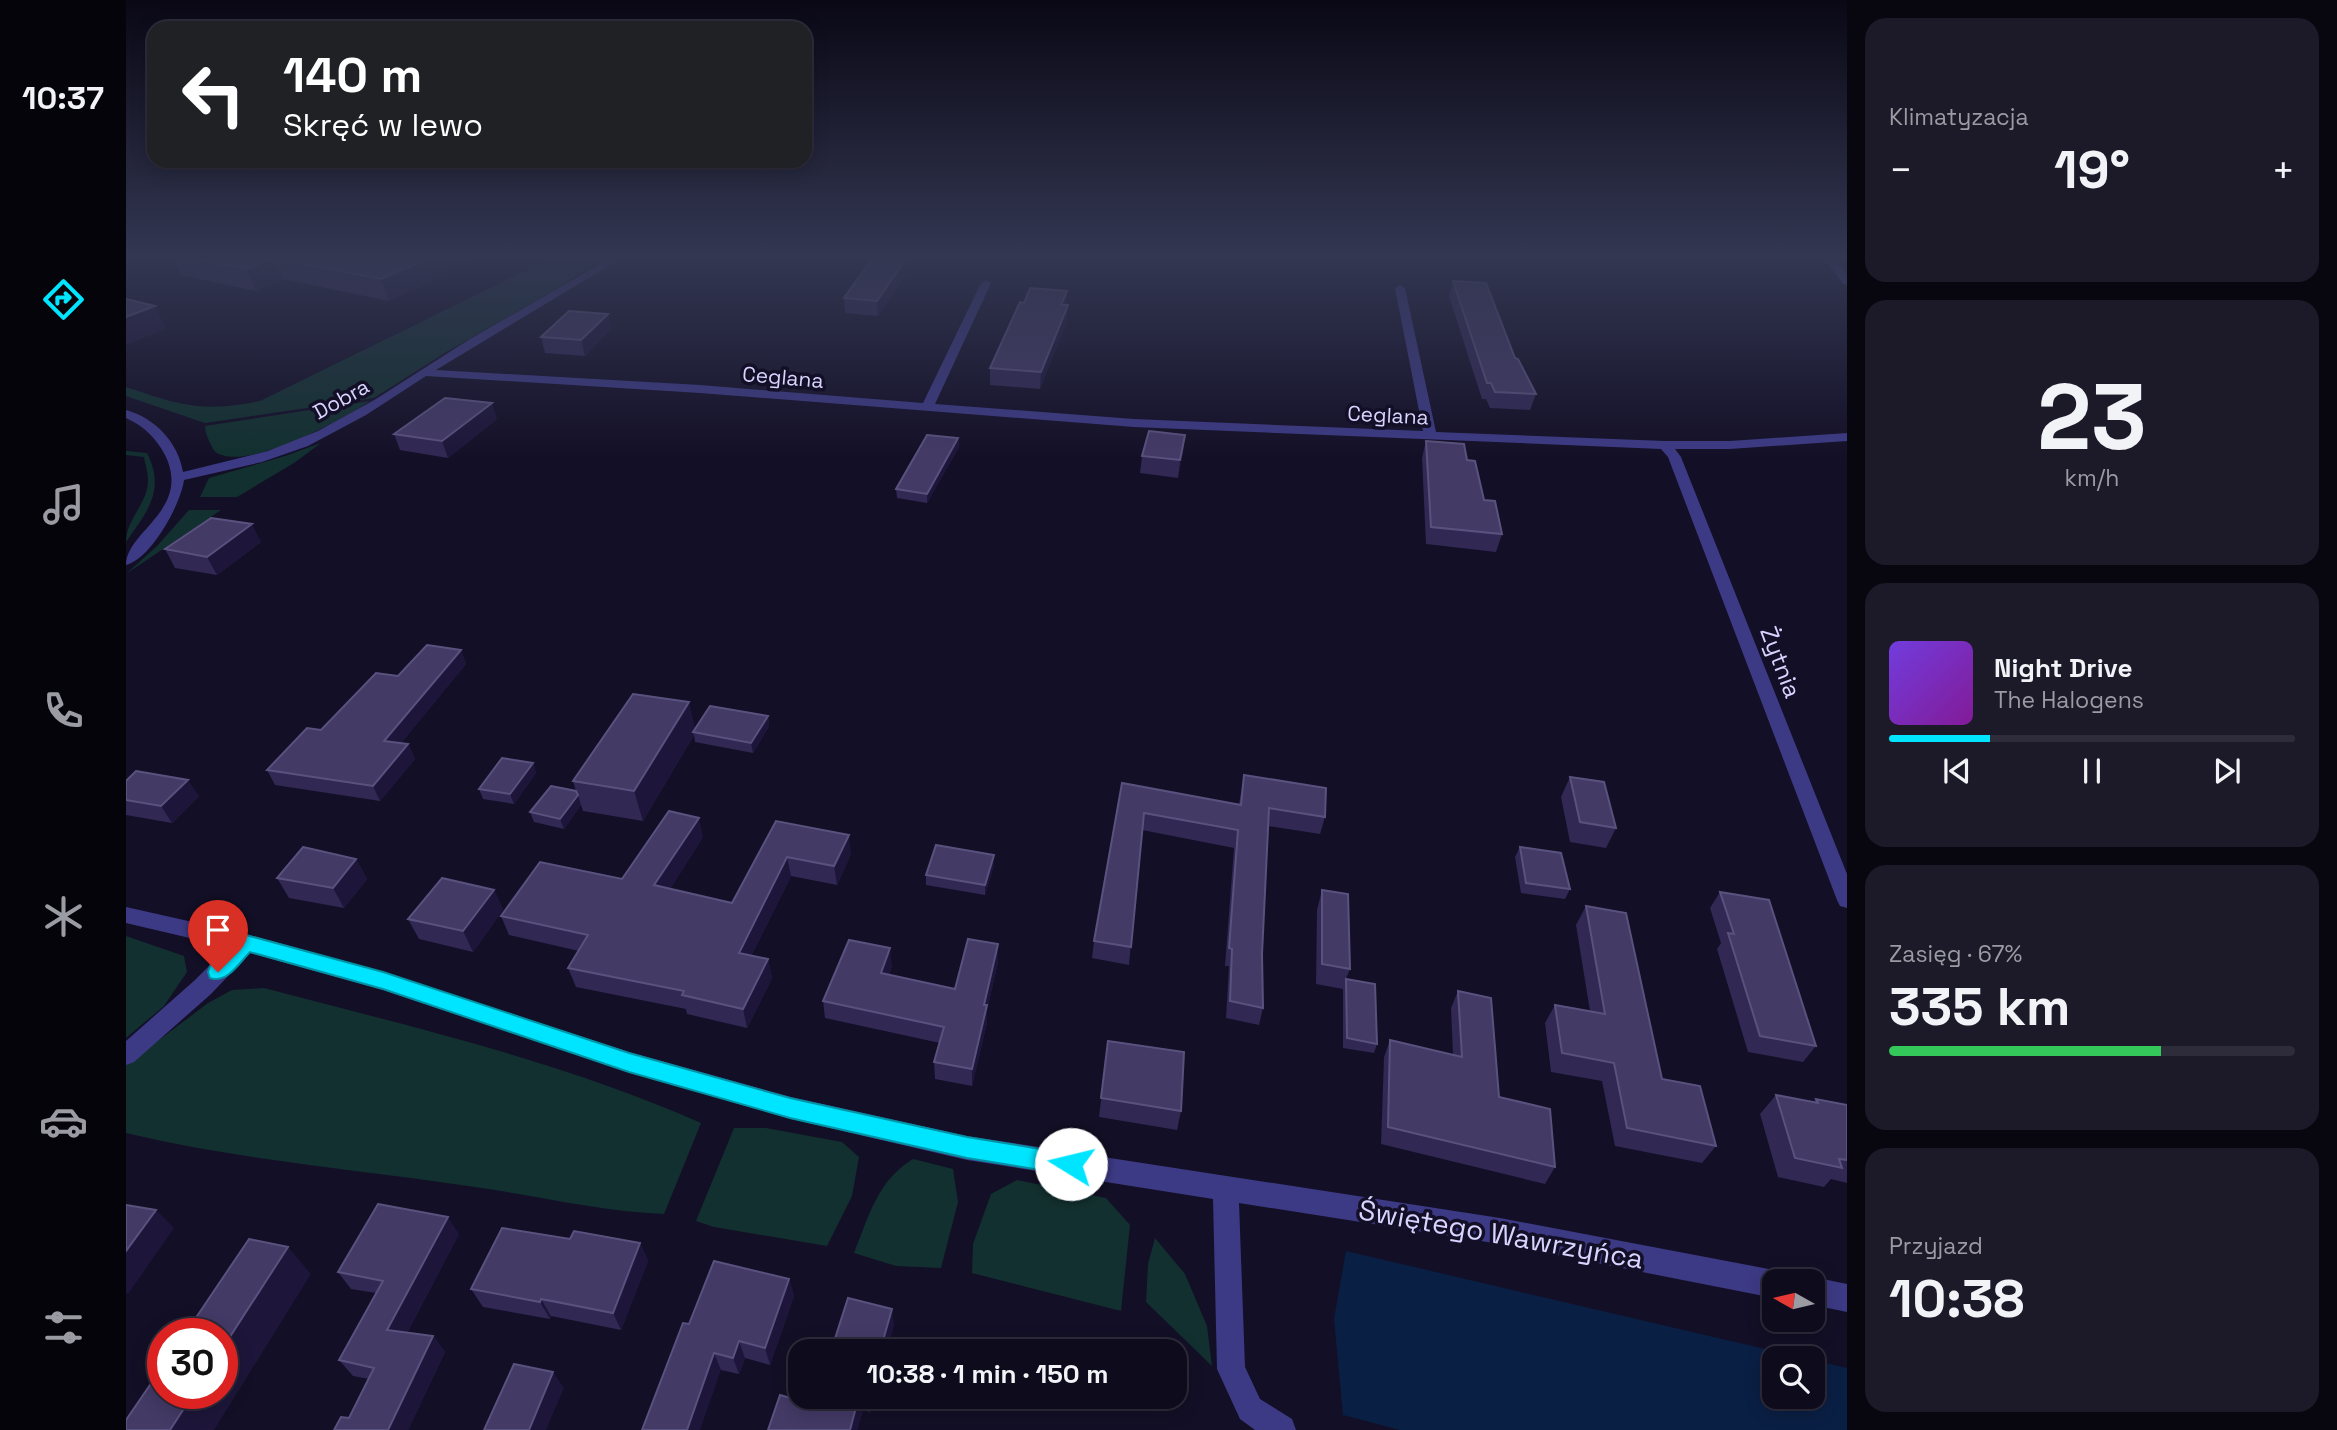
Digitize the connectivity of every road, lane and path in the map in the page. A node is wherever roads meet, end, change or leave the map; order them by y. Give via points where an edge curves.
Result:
1 (504, 326) edge
2 (966, 326) edge
3 (1408, 326) edge
4 (426, 373) junction
5 (927, 408) junction
6 (126, 414) edge
7 (1431, 436) junction
8 (1847, 437) edge
9 (1665, 445) junction
10 (179, 477) junction
11 (126, 561) edge
12 (1847, 900) edge
13 (126, 915) edge
14 (246, 943) junction
15 (126, 1055) edge
16 (1226, 1190) junction
17 (1762, 1282) edge
18 (1825, 1293) edge
19 (1847, 1298) edge
20 (1281, 1430) edge

1 - 4 street, Dobra
2 - 5 street
3 - 7 street
4 - 5 street, Ceglana
4 - 10 street, Dobra via 356,417 305,442 253,461
5 - 7 street, Ceglana
6 - 10 street via 141,419 162,438 177,461
7 - 9 street, Ceglana
8 - 9 street, Ceglana
9 - 12 street, Żytnia via 1674,457
10 - 11 street via 162,521
13 - 14 street, Świętego Wawrzyńca
14 - 15 street
14 - 16 street, Świętego Wawrzyńca via 790,1108 967,1148
16 - 17 street, Świętego Wawrzyńca via 1500,1231
16 - 20 street via 1231,1369 1250,1409
18 - 19 street

